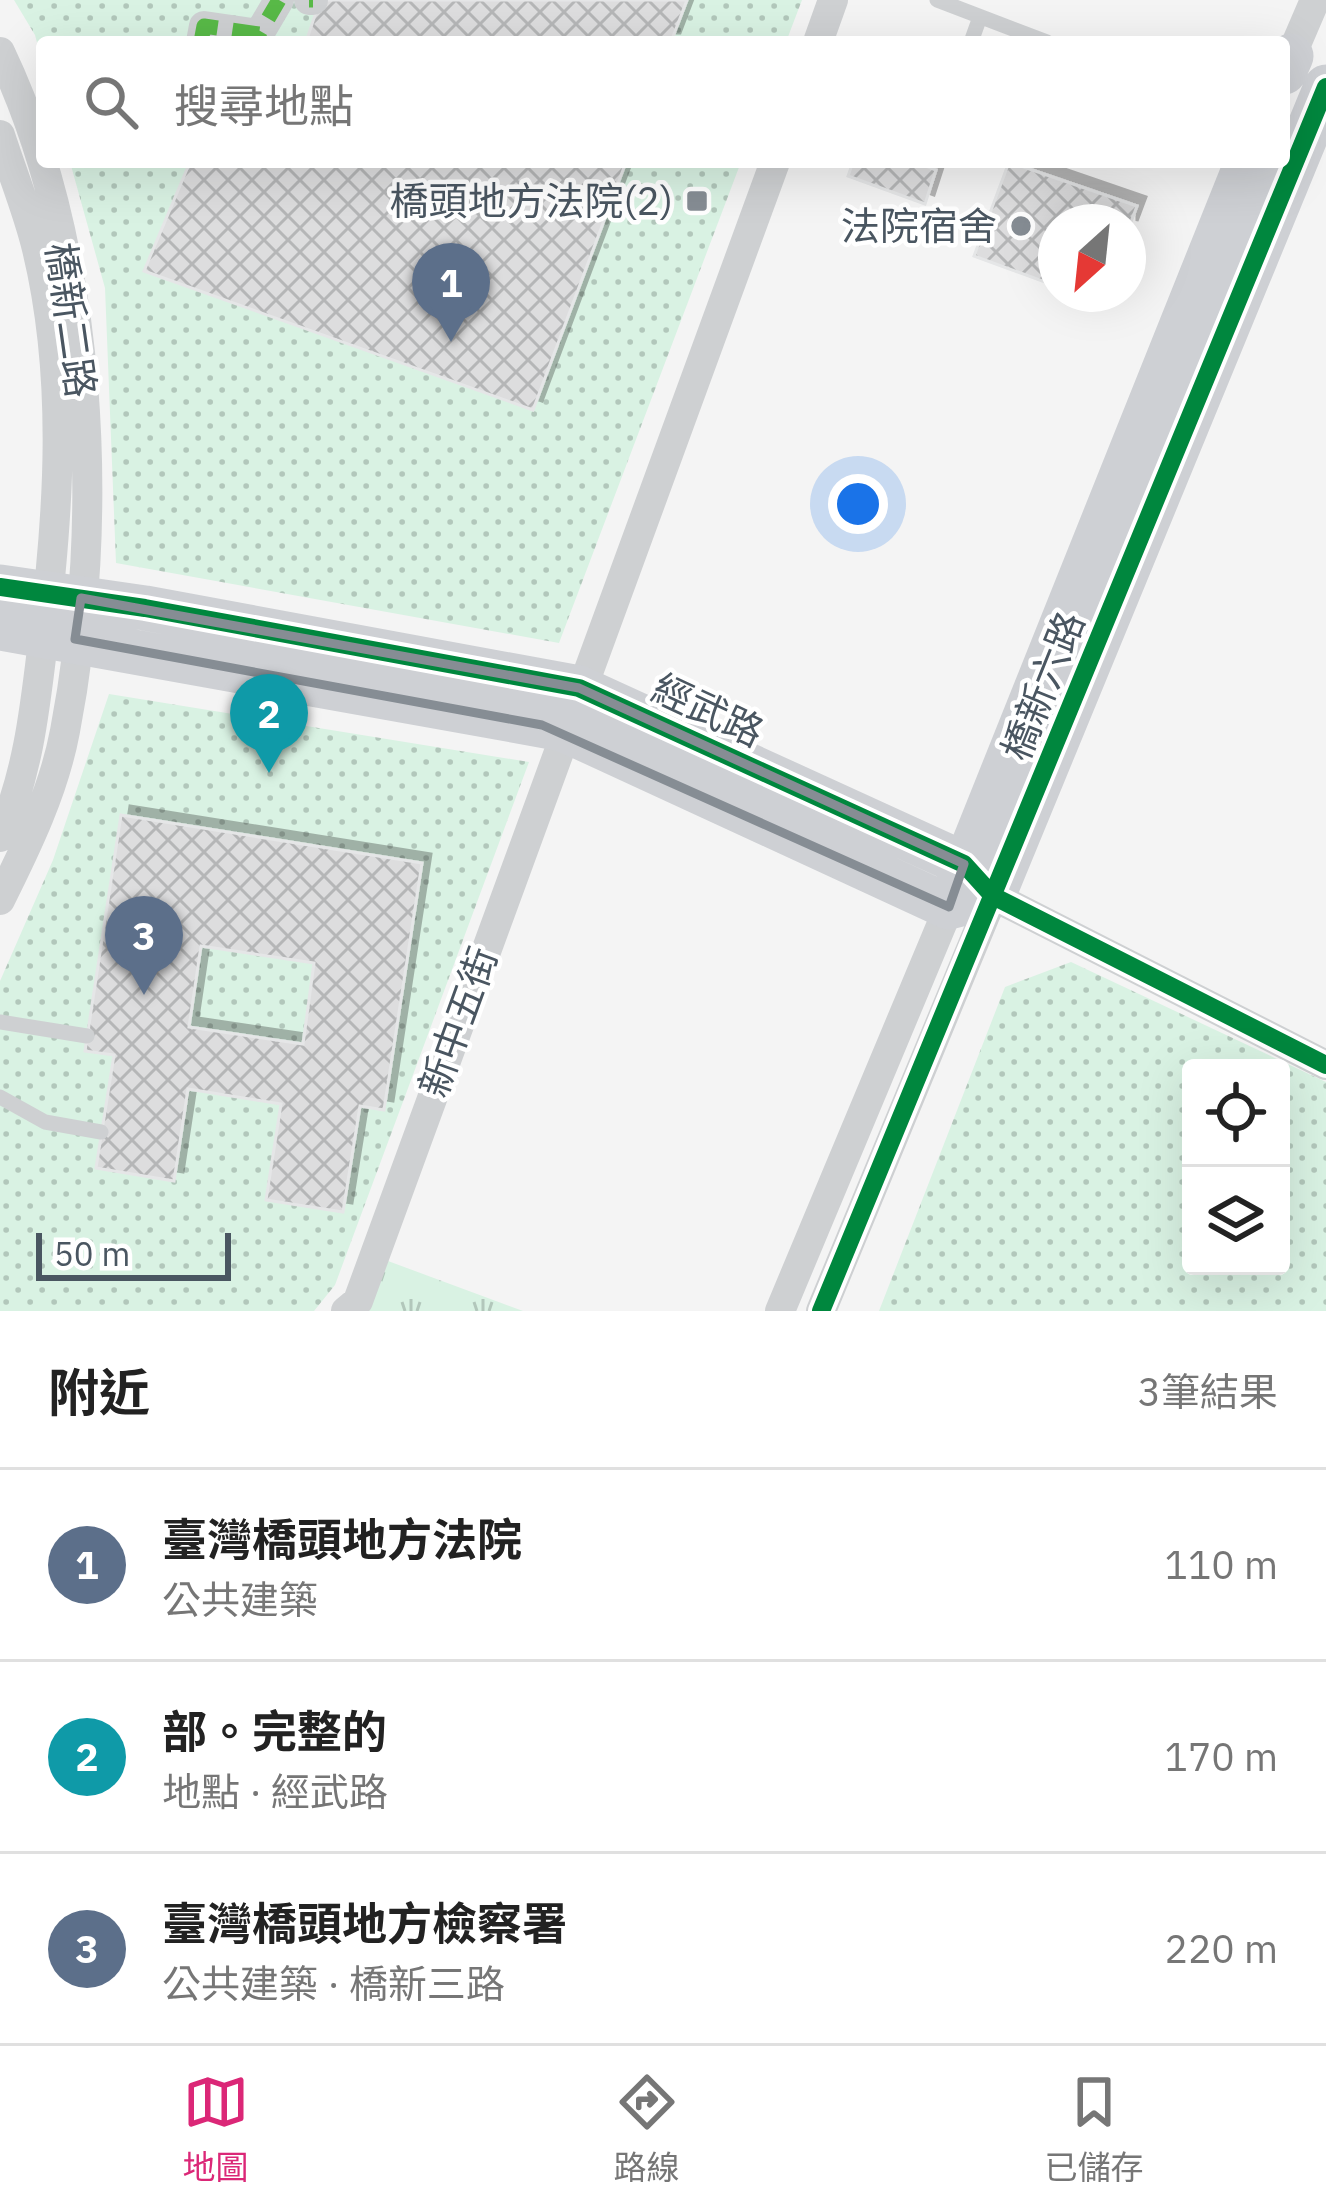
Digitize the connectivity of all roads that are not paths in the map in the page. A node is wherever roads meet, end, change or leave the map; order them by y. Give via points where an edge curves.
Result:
1 (279, 0) edge
2 (833, 0) edge
3 (937, 0) edge
4 (1315, 0) edge
5 (980, 16) junction
6 (202, 36) edge
7 (820, 36) edge
8 (973, 36) edge
9 (1032, 36) edge
10 (1290, 57) edge
11 (3, 66) edge
12 (1326, 87) edge
13 (0, 136) edge
14 (36, 165) edge
15 (37, 168) edge
16 (773, 168) edge
17 (1245, 168) edge
18 (1290, 168) edge
19 (1290, 168) edge
20 (0, 587) edge
21 (50, 619) edge
22 (571, 708) junction
23 (0, 837) edge
24 (969, 889) junction
25 (0, 900) edge
26 (0, 1022) edge
27 (87, 1036) dead end
28 (1326, 1065) edge
29 (0, 1097) edge
30 (0, 1109) edge
31 (346, 1311) edge
32 (780, 1311) edge
33 (821, 1311) edge

1 - 6 street via 259,34 204,26
2 - 7 street
3 - 5 lane
4 - 10 street
5 - 8 lane
5 - 9 lane
11 - 14 street, 橋新二路
12 - 19 street, 橋新六路
13 - 21 street, 橋新二路 via 37,248 53,344 58,442
15 - 21 street, 橋新二路 via 83,345
16 - 22 street, 新中五街
17 - 24 street, 橋新六路
18 - 24 street, 橋新六路
20 - 21 street, 經武路
21 - 22 street, 經武路
21 - 23 street via 35,726
21 - 25 street via 65,731 33,834
22 - 24 street, 經武路
22 - 31 street, 新中五街 via 358,1301
24 - 28 street, 經武路
24 - 32 street, 橋新六路
24 - 33 street, 橋新六路
26 - 27 lane
29 - 30 lane via 45,1122 101,1135 27,1125

